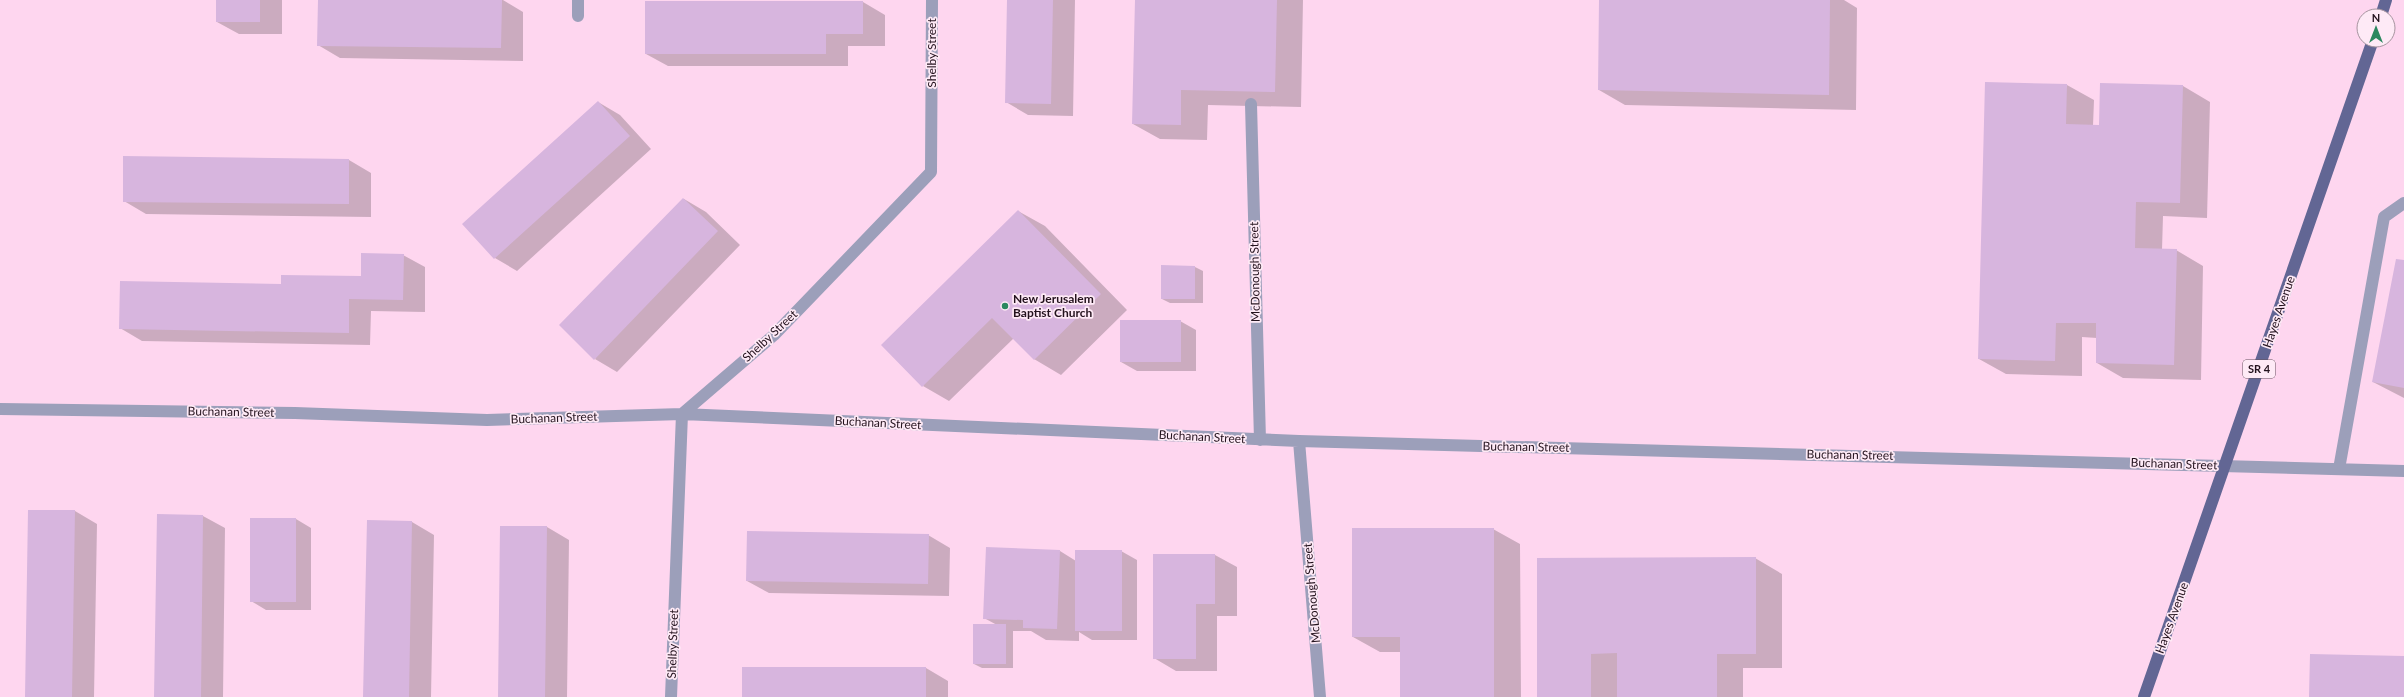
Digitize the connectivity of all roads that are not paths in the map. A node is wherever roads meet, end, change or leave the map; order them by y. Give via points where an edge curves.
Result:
1 (578, 0) edge
2 (932, 0) edge
3 (578, 16) dead end
4 (2369, 48) edge
5 (1251, 104) dead end
6 (2404, 203) edge
7 (0, 409) edge
8 (682, 414) junction
9 (1260, 440) junction
10 (1299, 441) junction
11 (2226, 465) junction
12 (2340, 469) junction
13 (2404, 471) edge
14 (671, 697) edge
15 (1320, 697) edge
16 (2144, 697) edge

1 - 3 street
2 - 8 street, Shelby Street via 931,172 774,335
4 - 11 main road, Hayes Avenue / SR 4
5 - 9 street, McDonough Street
6 - 12 street via 2384,217
7 - 8 street, Buchanan Street via 295,413 487,420
8 - 9 street, Buchanan Street
8 - 14 street, Shelby Street
9 - 10 street, Buchanan Street
10 - 11 street, Buchanan Street
10 - 15 street, McDonough Street
11 - 12 street, Buchanan Street
11 - 16 main road, Hayes Avenue / SR 4
12 - 13 street, Buchanan Street

